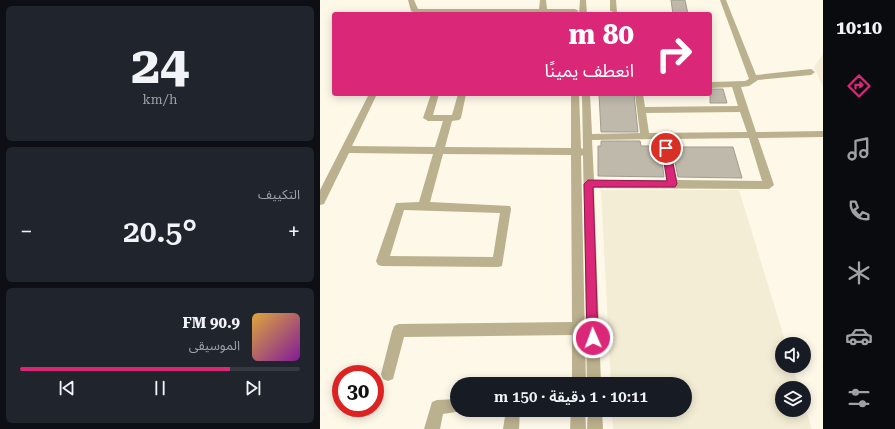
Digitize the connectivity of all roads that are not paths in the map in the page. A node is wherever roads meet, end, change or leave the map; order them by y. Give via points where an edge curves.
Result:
1 (411, 0) edge
2 (544, 0) edge
3 (575, 0) edge
4 (583, 0) edge
5 (613, 0) edge
6 (723, 0) edge
7 (543, 11) junction
8 (614, 11) dead end
9 (414, 12) edge
10 (527, 12) edge
11 (559, 12) edge
12 (575, 12) edge
13 (583, 12) edge
14 (811, 72) dead end
15 (754, 78) junction
16 (712, 85) edge
17 (736, 85) junction
18 (372, 96) edge
19 (434, 96) edge
20 (462, 96) edge
21 (575, 96) edge
22 (586, 96) edge
23 (639, 96) edge
24 (745, 109) junction
25 (641, 110) junction
26 (448, 118) junction
27 (823, 134) edge
28 (753, 135) junction
29 (645, 136) junction
30 (664, 136) junction
31 (587, 137) junction
32 (345, 150) junction
33 (439, 150) junction
34 (582, 152) junction
35 (588, 184) junction
36 (672, 184) junction
37 (320, 201) edge
38 (423, 206) junction
39 (579, 328) junction
40 (388, 374) dead end
41 (579, 377) edge
42 (594, 377) edge
43 (450, 406) edge
44 (512, 417) edge
45 (578, 417) edge
46 (595, 417) edge
47 (432, 429) edge
48 (510, 429) edge
49 (578, 429) edge
50 (595, 429) edge

1 - 9 street
2 - 7 street
3 - 12 street
4 - 13 street
5 - 8 street
6 - 15 street
7 - 10 street
7 - 11 street
14 - 15 street
15 - 17 street via 750,84
16 - 17 street
17 - 24 street
18 - 32 street
19 - 26 street via 428,118
20 - 26 street via 456,118
21 - 34 street
22 - 31 street
23 - 25 street
24 - 25 street
24 - 28 street
25 - 29 street
26 - 33 street
27 - 28 street
28 - 30 street
28 - 36 street via 769,185
29 - 30 street
29 - 31 street
30 - 36 street
31 - 34 street
32 - 33 street
32 - 37 street
33 - 34 street
33 - 38 street
34 - 35 street
34 - 39 street
35 - 36 street
35 - 42 street
38 - 38 street via 400,206 382,262 498,262 506,208
39 - 40 street via 399,331
39 - 41 street
43 - 47 street via 437,406
44 - 48 street
45 - 49 street
46 - 50 street

